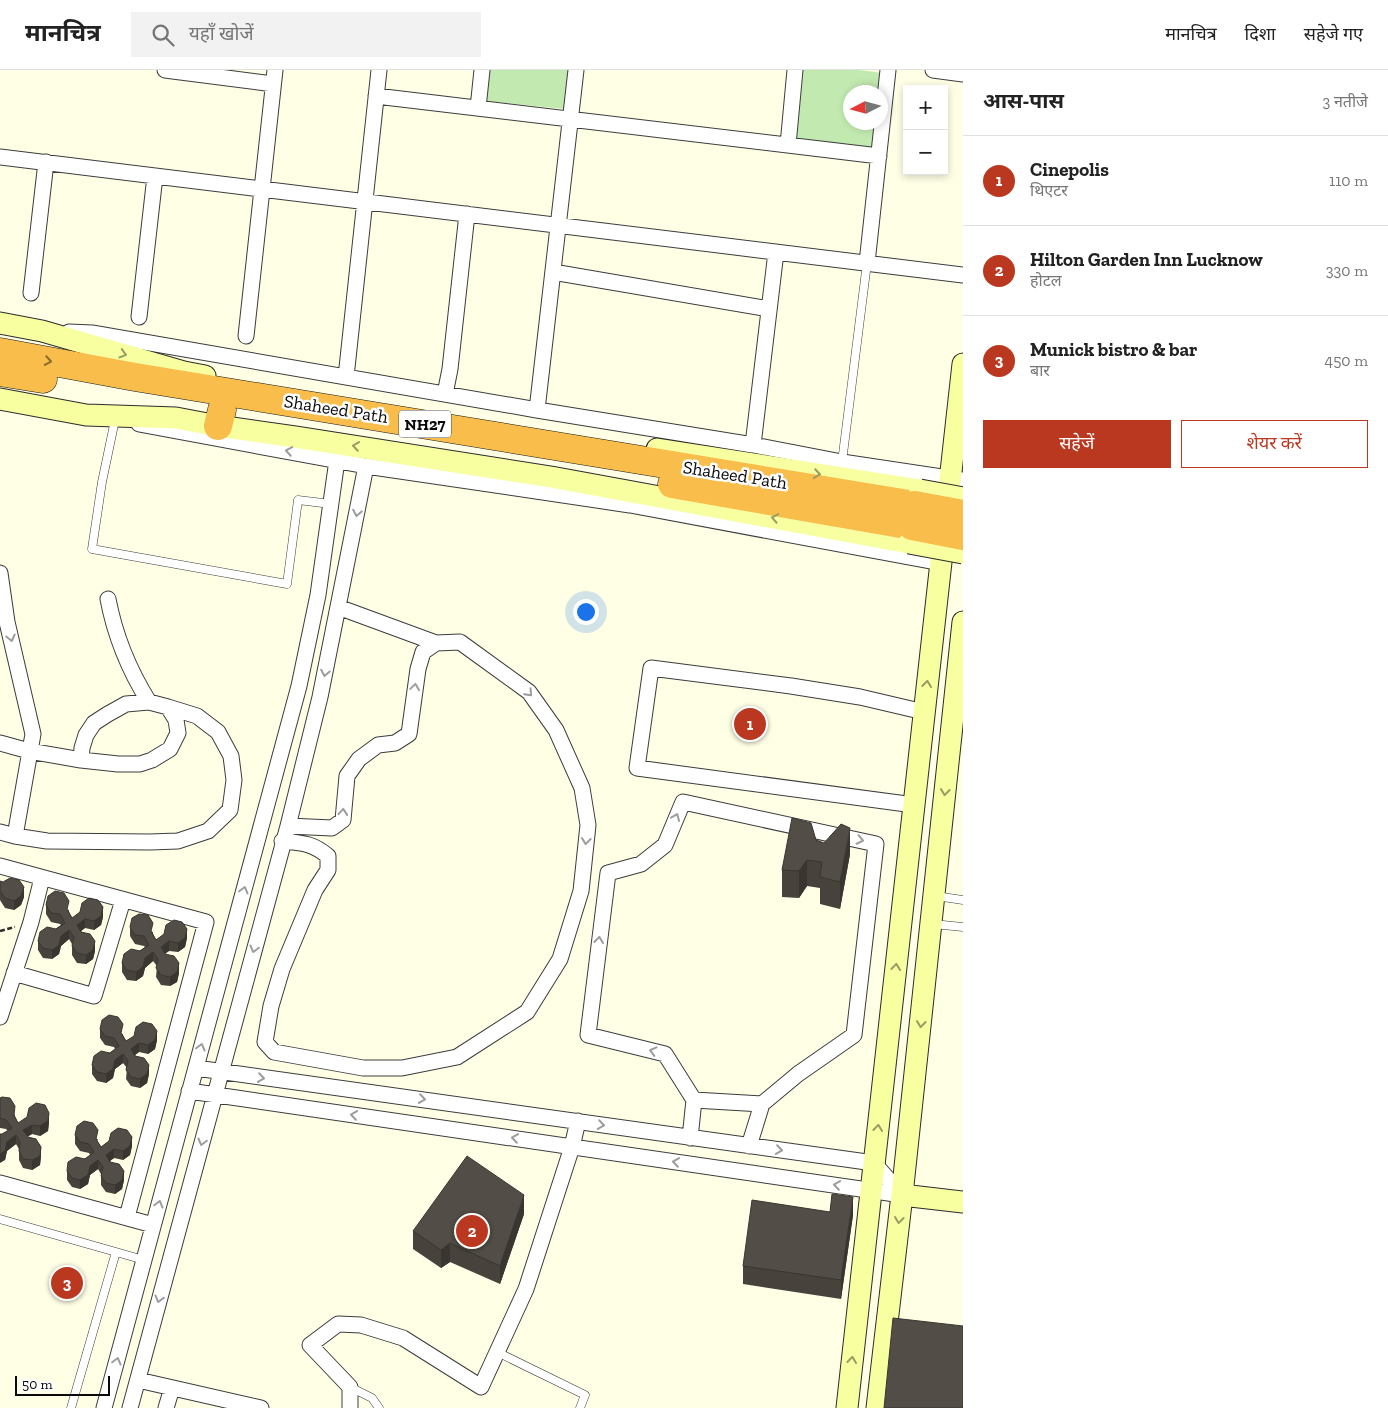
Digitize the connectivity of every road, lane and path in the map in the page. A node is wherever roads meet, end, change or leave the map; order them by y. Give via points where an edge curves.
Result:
1 (165, 70) edge
2 (379, 70) edge
3 (482, 70) edge
4 (576, 70) edge
5 (795, 70) edge
6 (888, 70) edge
7 (933, 70) edge
8 (180, 71) edge
9 (963, 74) edge
10 (274, 77) edge
11 (376, 96) junction
12 (478, 108) junction
13 (570, 119) junction
14 (788, 145) junction
15 (879, 156) junction
16 (0, 157) edge
17 (46, 162) junction
18 (155, 176) junction
19 (262, 189) junction
20 (365, 202) junction
21 (467, 214) junction
22 (558, 225) junction
23 (776, 252) junction
24 (867, 263) junction
25 (553, 272) junction
26 (963, 275) edge
27 (32, 293) dead end
28 (769, 309) junction
29 (139, 317) dead end
30 (0, 323) edge
31 (42, 331) junction
32 (246, 336) dead end
33 (194, 351) junction
34 (0, 352) edge
35 (963, 364) edge
36 (0, 372) edge
37 (191, 373) junction
38 (346, 377) junction
39 (445, 394) junction
40 (0, 399) edge
41 (303, 399) junction
42 (537, 410) junction
43 (86, 415) junction
44 (220, 418) junction
45 (115, 420) junction
46 (753, 445) junction
47 (338, 460) junction
48 (842, 462) junction
49 (366, 466) junction
50 (957, 479) edge
51 (963, 498) edge
52 (331, 504) junction
53 (848, 504) junction
54 (963, 514) edge
55 (914, 516) junction
56 (963, 536) edge
57 (963, 553) edge
58 (941, 563) junction
59 (0, 573) edge
60 (108, 600) dead end
61 (338, 607) junction
62 (963, 622) edge
63 (436, 643) junction
64 (149, 702) junction
65 (168, 707) junction
66 (924, 712) junction
67 (0, 743) edge
68 (920, 750) junction
69 (29, 751) junction
70 (949, 753) junction
71 (81, 760) junction
72 (914, 805) junction
73 (288, 826) junction
74 (0, 832) edge
75 (15, 836) junction
76 (282, 841) junction
77 (0, 866) edge
78 (42, 878) junction
79 (934, 896) junction
80 (123, 900) junction
81 (963, 900) edge
82 (206, 922) junction
83 (932, 924) junction
84 (963, 927) edge
85 (233, 929) junction
86 (14, 973) junction
87 (0, 1017) edge
88 (196, 1068) junction
89 (220, 1072) junction
90 (190, 1091) junction
91 (215, 1095) junction
92 (694, 1100) junction
93 (762, 1104) junction
94 (578, 1121) junction
95 (690, 1138) junction
96 (572, 1146) junction
97 (749, 1146) junction
98 (874, 1163) junction
99 (0, 1183) edge
100 (871, 1190) junction
101 (902, 1195) junction
102 (963, 1202) edge
103 (127, 1217) junction
104 (0, 1219) edge
105 (153, 1225) junction
106 (116, 1252) junction
107 (144, 1260) junction
108 (497, 1352) junction
109 (138, 1380) junction
110 (350, 1387) junction
111 (172, 1388) junction
112 (71, 1408) edge
113 (104, 1408) edge
114 (130, 1408) edge
115 (166, 1408) edge
116 (261, 1408) edge
117 (350, 1408) edge
118 (379, 1408) edge
119 (580, 1408) edge
120 (847, 1408) edge
121 (877, 1408) edge

1 - 8 street
2 - 11 street
3 - 12 street
4 - 13 street
5 - 14 street
6 - 15 street
7 - 9 street
8 - 10 street
10 - 19 street
11 - 12 street
11 - 20 street
12 - 13 street
13 - 14 street
13 - 22 street
14 - 15 street
15 - 24 street
16 - 17 street
17 - 18 street
17 - 27 street
18 - 19 street
18 - 29 street
19 - 20 street
19 - 32 street
20 - 21 street
20 - 38 street
21 - 22 street
21 - 39 street
22 - 23 street
22 - 25 street
23 - 24 street
23 - 28 street
24 - 26 street
24 - 48 lane
25 - 28 street
25 - 42 street
28 - 46 street
30 - 31 street
31 - 33 street via 92,333
31 -> 37 street
33 - 37 street via 189,363
33 - 38 street
34 -> 41 highway, Shaheed Path / NH27 via 136,377
35 - 50 street
36 - 44 highway, Shaheed Path / NH27
37 - 41 street
38 - 39 street
39 - 42 street
40 - 43 street
41 - 53 highway, Shaheed Path / NH27
41 -> 55 street
42 - 46 street
43 - 44 street
43 - 45 street
44 - 53 highway, Shaheed Path / NH27
55 -> 44 street via 551,477 311,439
47 -> 45 street
45 - 52 lane via 92,549 287,584 298,500
46 - 48 street
47 - 49 street
47 - 52 street
48 - 50 street
49 - 58 street via 630,505
49 -> 61 street
50 - 58 street
51 - 55 street, bridge
85 -> 52 street via 299,686 318,595
53 - 55 highway, NH27
53 - 55 highway
54 - 55 highway, NH27, bridge
55 - 56 highway, NH27, bridge
55 - 57 street, bridge
66 -> 58 street
59 -> 69 street via 7,622 33,734
60 - 64 street via 112,622 125,656
61 - 63 street
61 -> 73 street
62 - 70 street
73 -> 63 street via 332,828 343,820 347,776 359,759 378,745 395,743 409,734 423,652
63 -> 76 street via 460,642 529,692 556,730 582,788 588,825 581,890 560,959 527,1012 457,1057 402,1068 363,1068 274,1052 265,1042 271,1006 297,931 329,864 328,856 318,848
64 - 65 street
64 - 71 street via 126,704 94,723 86,735
65 - 71 street via 176,720 178,733 170,749 152,760 140,764 118,764
65 - 75 street via 197,716 218,732 230,756 234,780 230,810 208,831 178,841 160,842 47,840
66 - 68 street
66 - 72 street via 792,686 651,668 637,768
67 - 69 street
68 - 70 street
68 - 72 street
69 - 71 street
69 - 75 street
70 -> 79 street
98 -> 72 street
73 - 76 street
74 - 75 street
76 -> 89 street
77 - 78 street
78 - 80 street
78 - 86 street
79 - 81 lane
79 - 83 street
80 - 82 street
80 - 86 street via 94,996
82 - 85 street
82 - 103 street
83 - 84 lane
83 -> 101 street
88 -> 85 street
86 - 87 street
88 - 89 street
88 - 90 street
89 - 91 street
89 -> 94 street
90 - 91 street
105 -> 90 street
96 -> 91 street
91 -> 109 street
92 - 93 street
92 -> 93 street via 665,1054 588,1035 608,874 641,864 665,845 682,802 876,844 854,1035
92 - 95 street
93 - 97 street
94 -> 95 street
94 - 96 street
95 - 97 street
100 -> 96 street
96 - 108 street via 526,1289
97 -> 98 street
98 - 100 street
98 - 101 street
99 - 103 street
100 - 101 street
120 -> 100 street
101 - 102 street
101 -> 121 street
103 - 105 street
104 - 106 lane
105 - 107 street
106 - 107 lane
106 - 112 lane
113 -> 107 street
108 - 110 street via 481,1387 403,1338 361,1325 338,1324 310,1346
108 - 119 lane via 584,1395
109 - 111 street
109 - 114 street
110 - 117 street
110 - 118 lane via 372,1398
111 - 115 street
111 - 116 street

